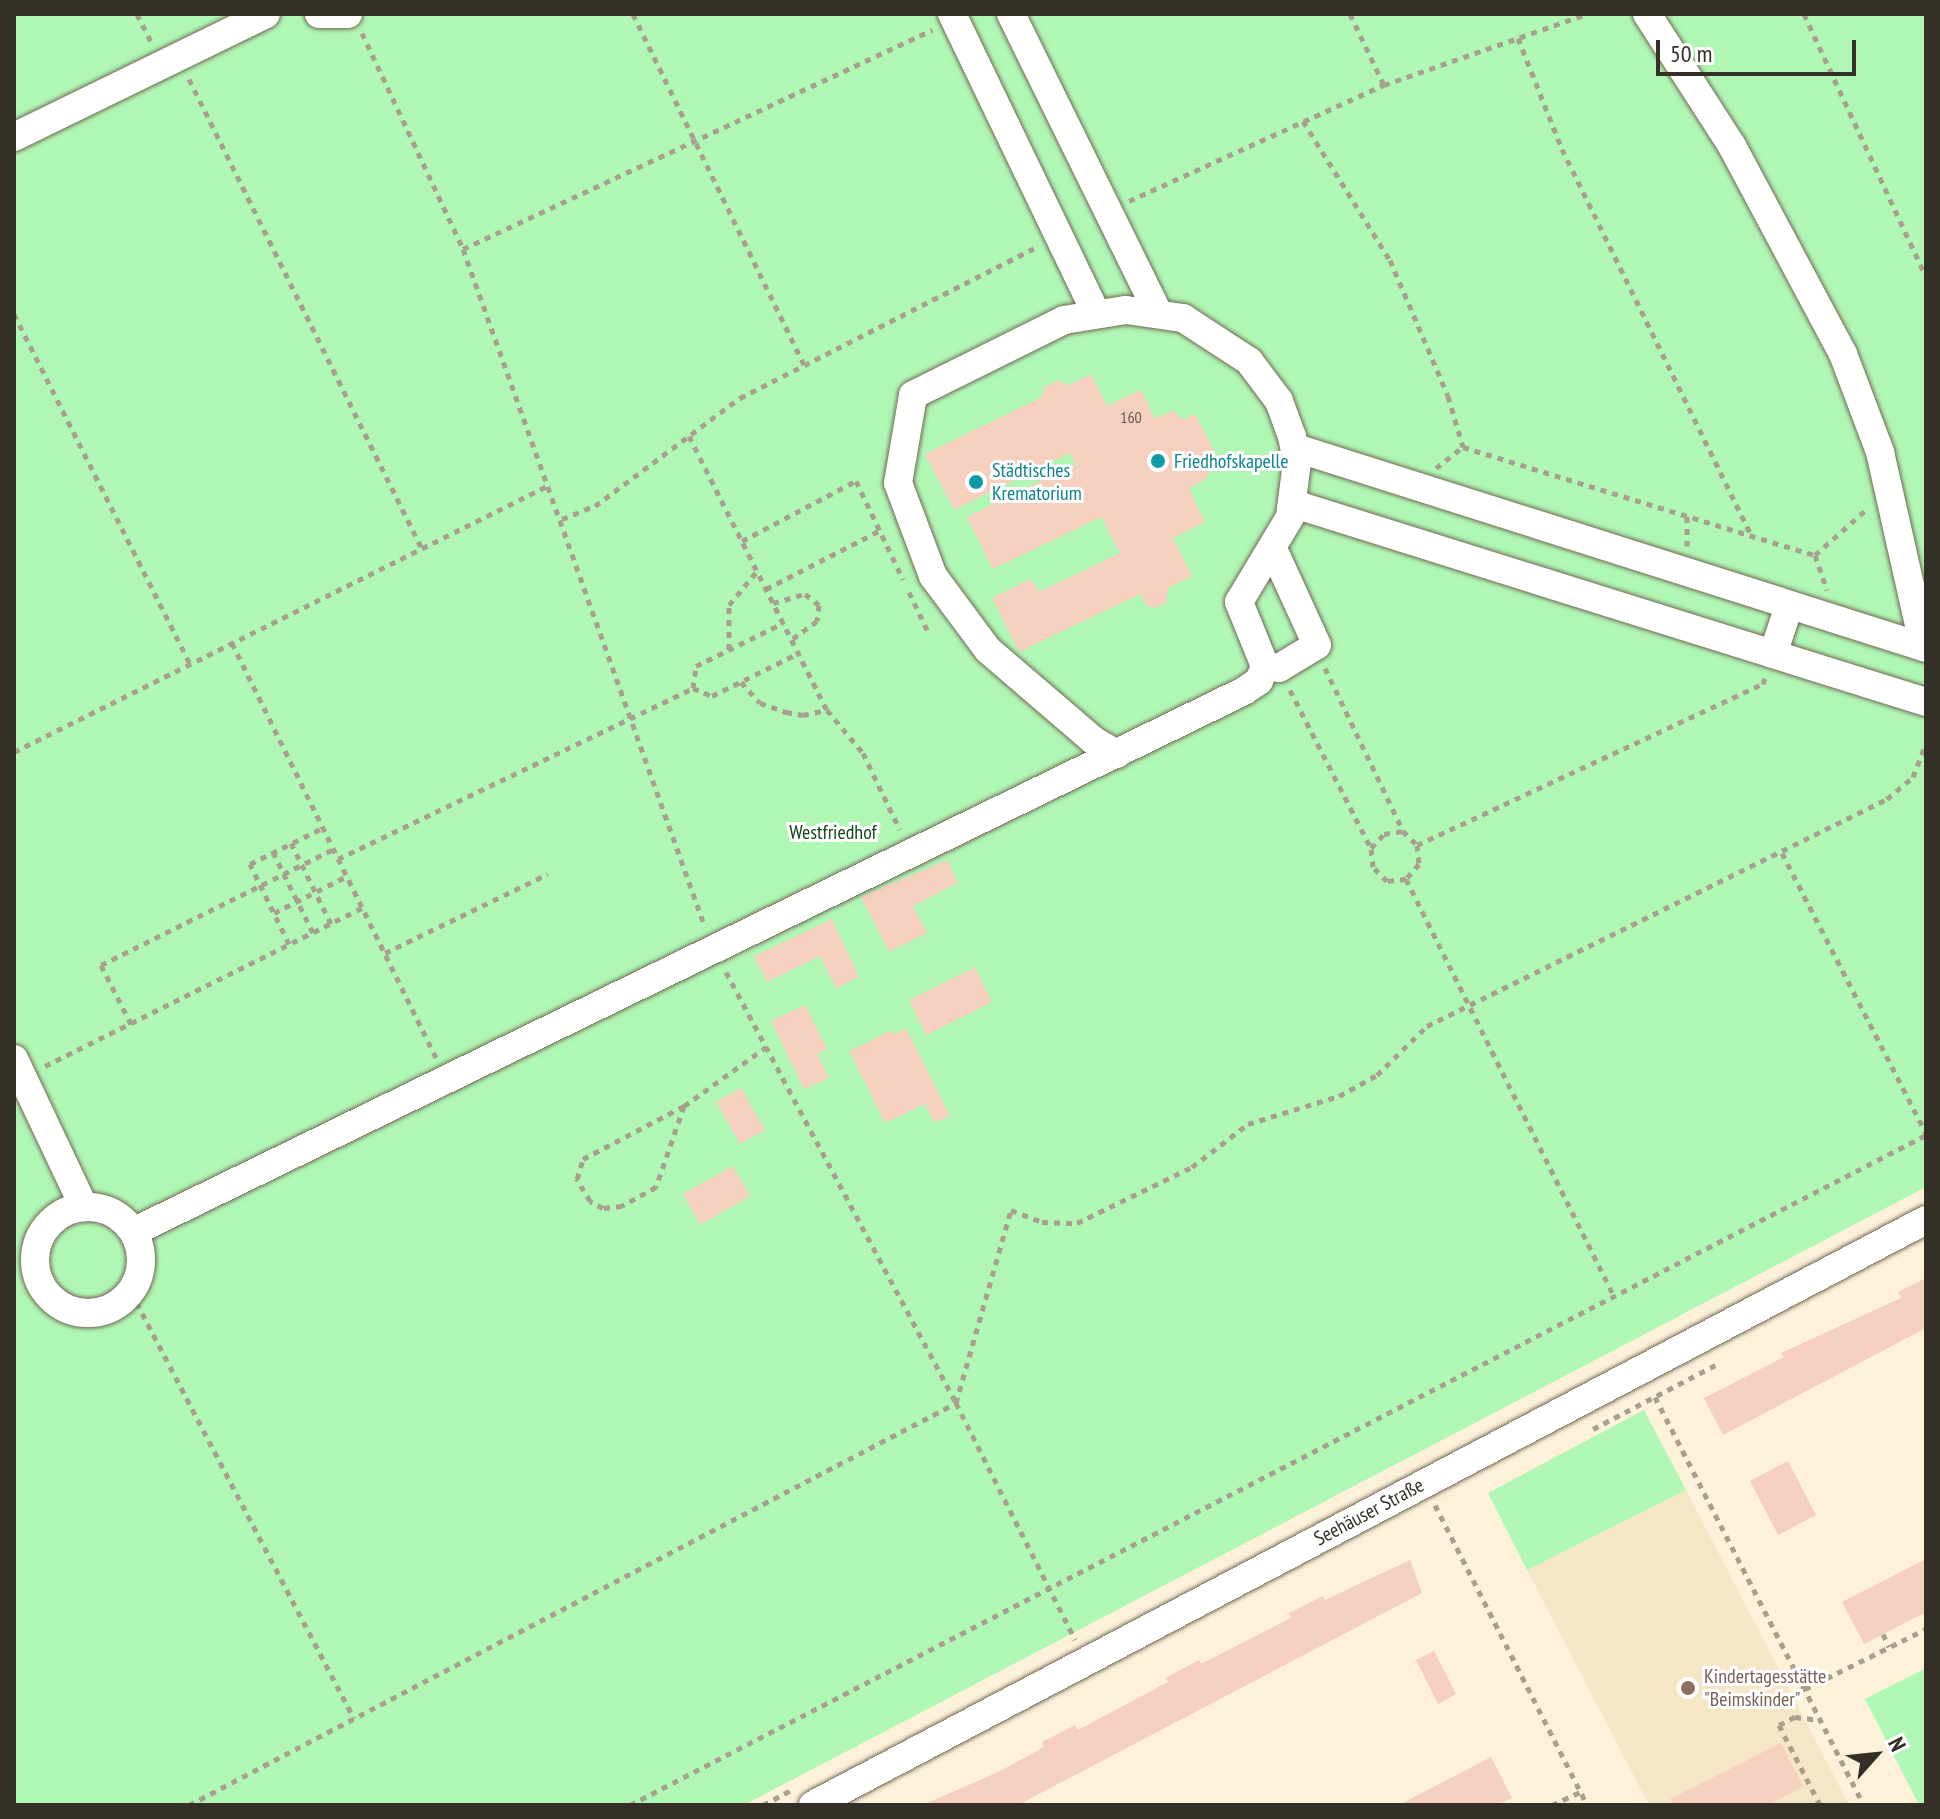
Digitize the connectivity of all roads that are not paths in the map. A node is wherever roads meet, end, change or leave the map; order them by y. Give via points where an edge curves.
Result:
1 (266, 14) edge
2 (319, 14) edge
3 (1011, 14) edge
4 (1647, 14) edge
5 (953, 17) edge
6 (354, 21) edge
7 (14, 137) edge
8 (1157, 311) junction
9 (1096, 313) junction
10 (1296, 448) junction
11 (1294, 504) junction
12 (1274, 551) junction
13 (1789, 606) junction
14 (1925, 647) edge
15 (1773, 654) junction
16 (1272, 667) junction
17 (1926, 702) edge
18 (1117, 754) junction
19 (19, 1068) edge
20 (84, 1207) junction
21 (1926, 1220) edge
22 (133, 1232) junction
23 (813, 1805) edge

1 - 7 street
2 - 6 street
3 - 8 street
4 - 14 street via 1732,146 1828,322 1869,419
5 - 9 street
8 - 9 street
8 - 10 street via 1207,329 1249,361 1279,401
9 - 18 street via 1054,323 920,388 908,404 897,475 933,576 982,644 1093,740
10 - 11 street
10 - 13 street
11 - 12 street
11 - 15 street
12 - 16 street via 1239,602
12 - 16 street via 1315,637 1315,649
13 - 14 street
13 - 15 street
15 - 17 street
16 - 18 street via 1250,688
18 - 22 street
19 - 20 street
20 - 22 street via 104,1209
20 - 22 street via 66,1211 43,1230 34,1265 39,1282 65,1309 90,1314 108,1310 131,1292 141,1257
21 - 23 street, Seehäuser Straße

